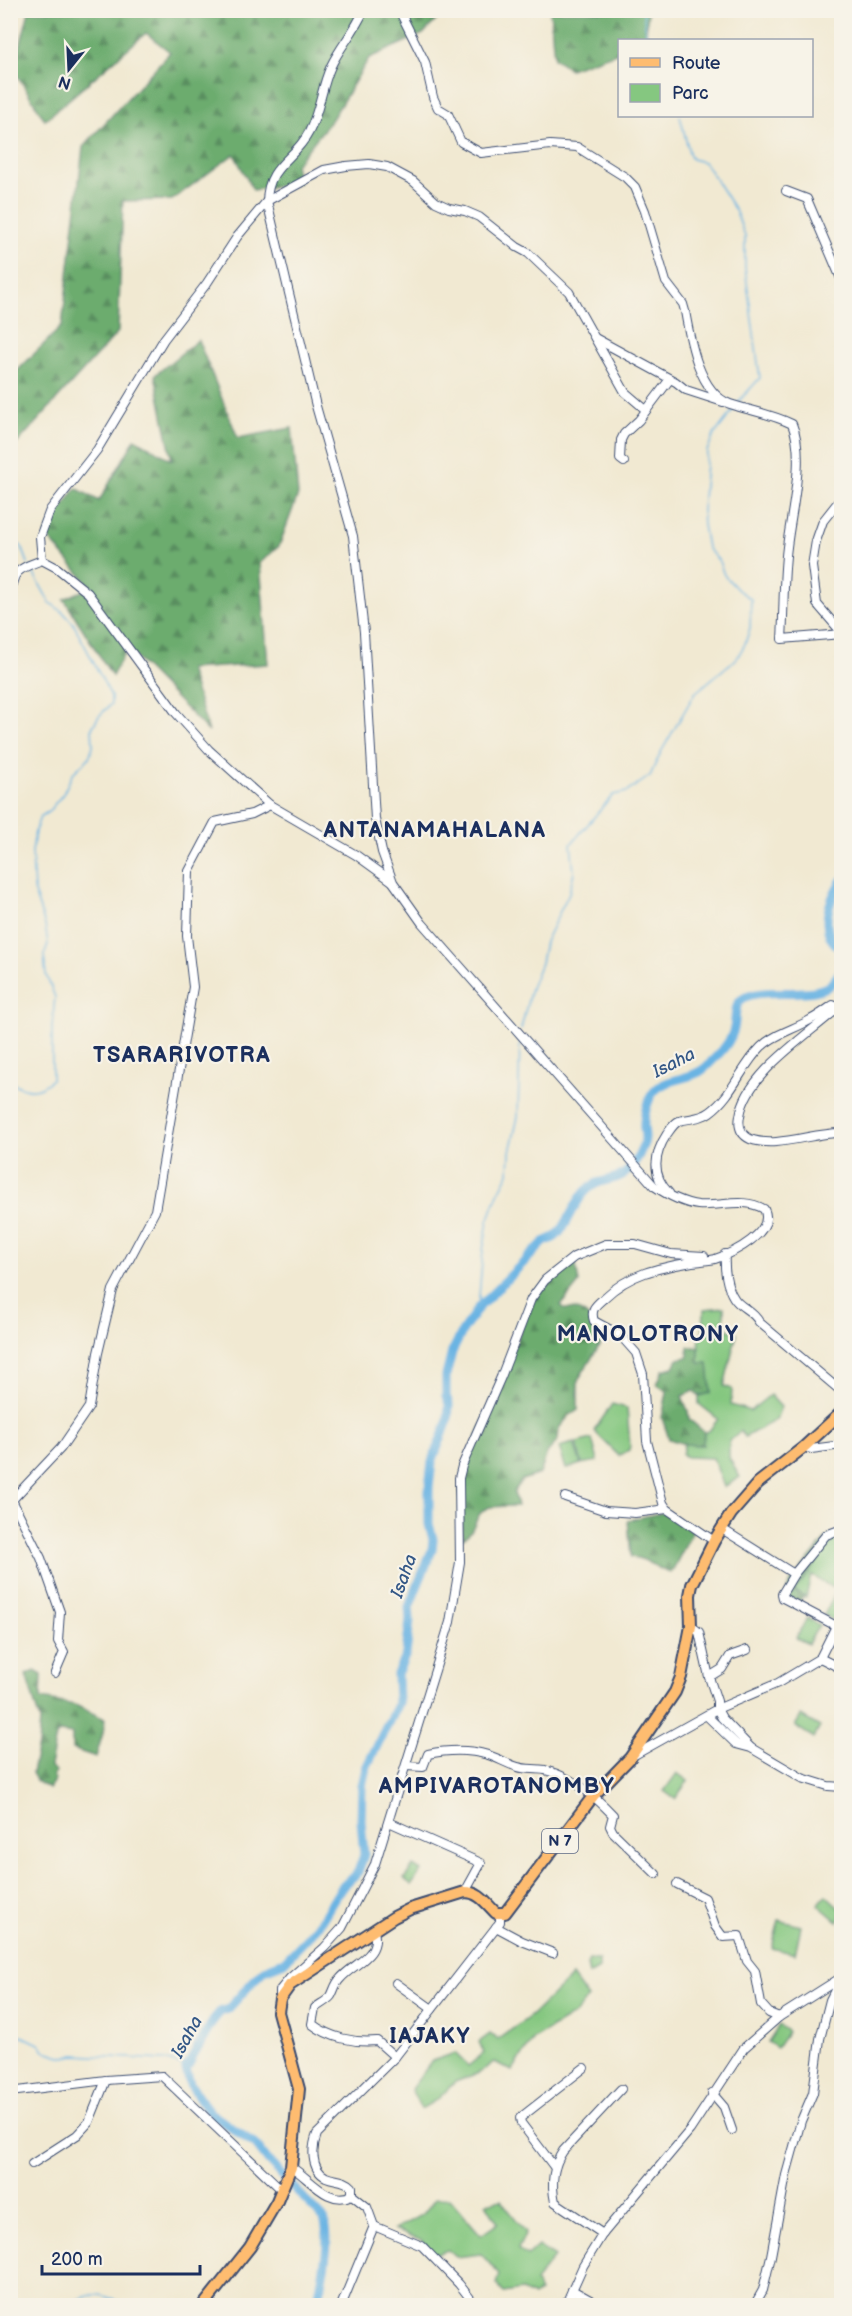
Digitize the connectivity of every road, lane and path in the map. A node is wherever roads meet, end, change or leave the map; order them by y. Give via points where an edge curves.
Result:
1 (364, 10) edge
2 (399, 10) edge
3 (786, 191) dead end
4 (267, 201) junction
5 (842, 281) edge
6 (595, 338) junction
7 (670, 379) junction
8 (733, 405) junction
9 (646, 410) junction
10 (624, 462) dead end
11 (842, 496) edge
12 (42, 560) junction
13 (10, 596) edge
14 (842, 633) edge
15 (270, 805) junction
16 (393, 882) junction
17 (840, 1007) edge
18 (842, 1133) edge
19 (672, 1196) junction
20 (723, 1255) junction
21 (842, 1392) edge
22 (842, 1412) edge
23 (842, 1445) edge
24 (804, 1447) junction
25 (565, 1497) dead end
26 (667, 1509) junction
27 (722, 1529) junction
28 (842, 1529) edge
29 (714, 1541) junction
30 (794, 1574) junction
31 (691, 1626) junction
32 (839, 1628) edge
33 (747, 1650) dead end
34 (820, 1658) junction
35 (842, 1669) edge
36 (55, 1674) dead end
37 (709, 1677) junction
38 (717, 1708) junction
39 (707, 1716) junction
40 (751, 1748) junction
41 (630, 1758) junction
42 (406, 1766) junction
43 (842, 1787) edge
44 (594, 1795) junction
45 (389, 1822) junction
46 (656, 1874) dead end
47 (677, 1884) dead end
48 (465, 1892) junction
49 (500, 1913) junction
50 (496, 1927) junction
51 (374, 1931) junction
52 (553, 1953) dead end
53 (842, 1977) edge
54 (396, 1983) dead end
55 (280, 1998) junction
56 (432, 2010) junction
57 (779, 2017) junction
58 (395, 2057) junction
59 (585, 2068) dead end
60 (106, 2080) junction
61 (621, 2089) dead end
62 (10, 2092) edge
63 (712, 2093) junction
64 (732, 2130) dead end
65 (32, 2164) dead end
66 (555, 2168) junction
67 (291, 2169) junction
68 (283, 2187) junction
69 (352, 2195) junction
70 (374, 2226) junction
71 (603, 2234) junction
72 (572, 2290) junction
73 (203, 2306) edge
74 (341, 2306) edge
75 (476, 2306) edge
76 (565, 2306) edge
77 (600, 2306) edge
78 (754, 2306) edge

1 - 4 street via 329,70 318,114 307,136 271,177
2 - 8 street via 425,62 438,108 448,114 461,142 481,153 550,145 577,147 635,186 666,282 683,304 697,365 714,392
3 - 5 street via 807,199
4 - 6 street via 324,170 358,165 387,167 413,181 436,202 479,218 528,253 569,292
4 - 12 street via 164,339 97,450 50,510 40,537
4 - 16 street via 352,536 364,632 375,819
6 - 7 street
6 - 9 street via 625,392
7 - 8 street via 686,390
7 - 9 street
8 - 14 street via 779,417 792,424 797,436 782,639
9 - 10 street via 621,440 620,459
11 - 14 street via 823,521 812,566 817,604
12 - 13 street via 16,572
12 - 15 street via 88,593 176,713 209,750
15 - 16 street via 356,855
15 - 36 street via 252,814 215,822 189,871 187,936 193,987 155,1211 113,1290 89,1407 61,1448 12,1500 41,1558 60,1612 58,1641 64,1652
16 - 19 street via 423,923 629,1160 654,1186
17 - 18 street via 759,1078 748,1092 738,1125 752,1139 777,1141
17 - 19 street via 833,1005 765,1043 710,1113 678,1122 670,1129 655,1162 663,1187
19 - 20 street via 697,1205 746,1202 764,1209 767,1221 759,1234
20 - 21 street via 734,1298
20 - 26 street via 646,1271 615,1287 594,1307 592,1314 594,1321 620,1335 636,1353 643,1374 647,1441
20 - 42 street via 686,1256 635,1244 606,1244 574,1257 545,1280 531,1299 459,1478 459,1578 450,1622
22 - 24 main road, N 7
23 - 24 street
24 - 27 main road, N 7 via 758,1483
25 - 26 street via 606,1511
26 - 29 street
27 - 29 main road, N 7
27 - 30 street
28 - 30 street via 826,1535
29 - 31 main road, N 7 via 692,1586
30 - 32 street via 784,1587 783,1598
31 - 37 street via 699,1632
31 - 41 main road, N 7 via 675,1692
32 - 34 street
33 - 37 street via 730,1656
34 - 35 street
34 - 38 street via 778,1683
37 - 38 street
38 - 39 street
38 - 40 street
39 - 40 street via 736,1743
39 - 41 street
40 - 43 street via 802,1778
41 - 44 main road, N 7
42 - 44 street via 423,1767 428,1754 448,1750 486,1754 520,1768 543,1769
42 - 45 street
44 - 46 street via 613,1815 613,1832
44 - 49 main road, N 7 via 504,1913
45 - 48 street via 481,1863
45 - 55 street via 375,1864 342,1928 290,1978 280,1990
47 - 57 street via 705,1898 723,1936 739,1936 754,1971 761,2004
48 - 49 main road via 478,1894
48 - 51 main road via 410,1909
49 - 50 street
50 - 52 street
50 - 56 street
51 - 55 main road via 290,1985
51 - 58 street via 372,1952 343,1975 330,1997 315,2008 312,2024 327,2034 377,2041
53 - 57 street
53 - 78 street via 830,2000 813,2093 789,2164 763,2290
54 - 56 street
55 - 67 main road via 279,2019 299,2089
56 - 58 street
57 - 63 street via 744,2048
58 - 69 street via 317,2134 313,2145 313,2159 320,2173 349,2184
59 - 66 street via 520,2118
60 - 62 street
60 - 65 street via 89,2122 77,2135
60 - 68 street via 152,2075 169,2080
61 - 66 street via 563,2151
63 - 64 street via 724,2107
63 - 71 street via 690,2130
66 - 71 street via 555,2202
67 - 68 main road
67 - 69 street via 321,2192 340,2198
68 - 73 main road via 250,2247
69 - 70 street via 367,2207
70 - 74 street
70 - 75 street via 422,2246
71 - 72 street
72 - 76 street
72 - 77 street

